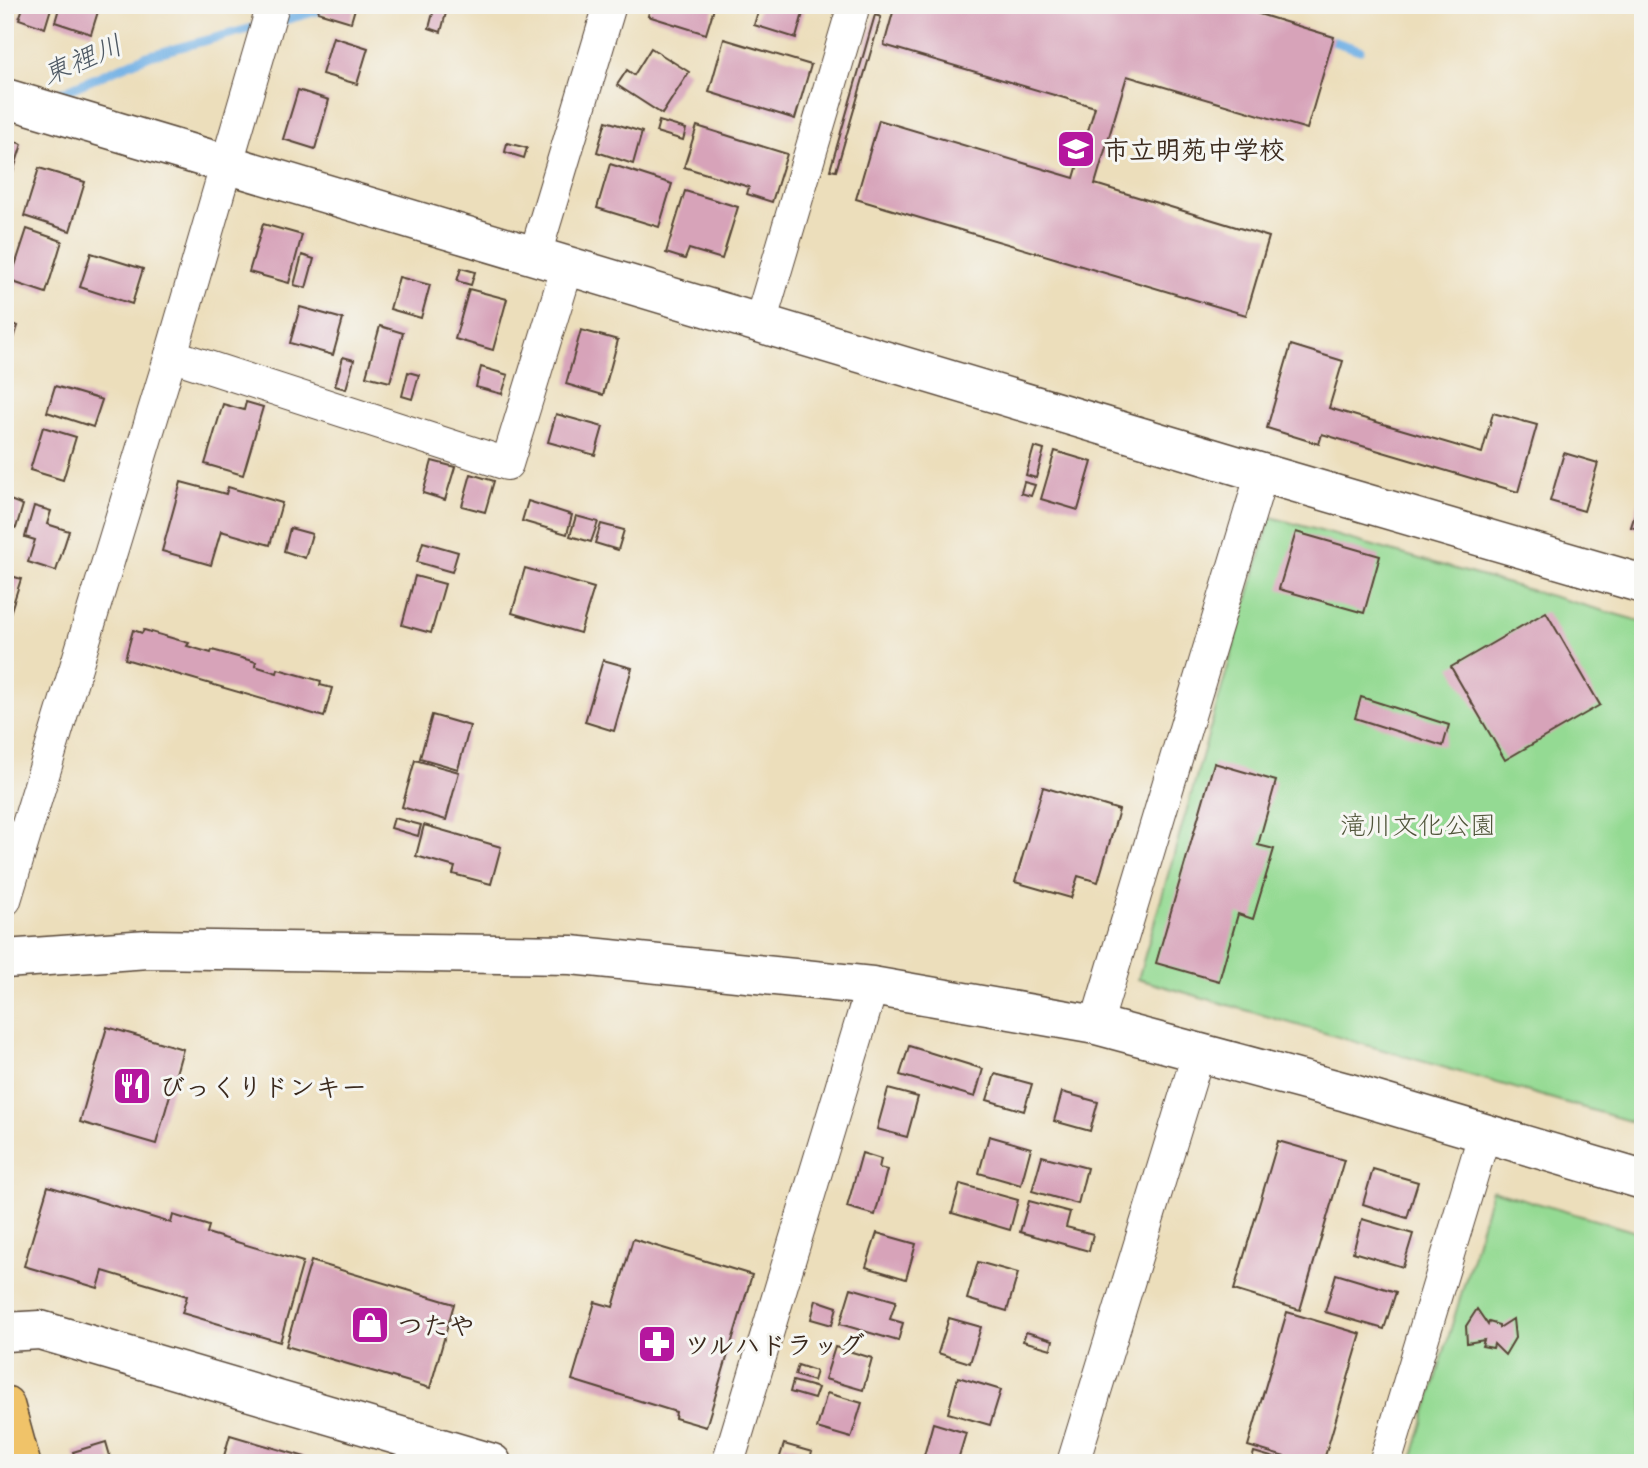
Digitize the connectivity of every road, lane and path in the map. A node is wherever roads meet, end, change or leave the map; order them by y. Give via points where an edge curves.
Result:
1 (273, 5) edge
2 (610, 5) edge
3 (854, 5) edge
4 (5, 98) edge
5 (225, 164) junction
6 (552, 260) junction
7 (760, 323) junction
8 (171, 355) junction
9 (1262, 473) junction
10 (1643, 584) edge
11 (5, 900) edge
12 (5, 959) edge
13 (872, 986) junction
14 (1096, 1025) junction
15 (1199, 1051) junction
16 (1485, 1132) junction
17 (1643, 1180) edge
18 (5, 1332) edge
19 (5, 1405) edge
20 (469, 1460) edge
21 (21, 1463) edge
22 (728, 1463) edge
23 (1073, 1463) edge
24 (1385, 1463) edge

1 - 5 street
2 - 6 street
3 - 7 street
4 - 5 street
5 - 6 street
5 - 8 street
6 - 7 street
6 - 8 street via 507,464
7 - 9 street
8 - 11 street
9 - 10 street
9 - 14 street
12 - 13 street via 148,948 571,955
13 - 14 street
13 - 22 street
14 - 15 street
15 - 16 street
15 - 23 street
16 - 17 street
16 - 24 street
18 - 20 street via 40,1330
19 - 21 highway

